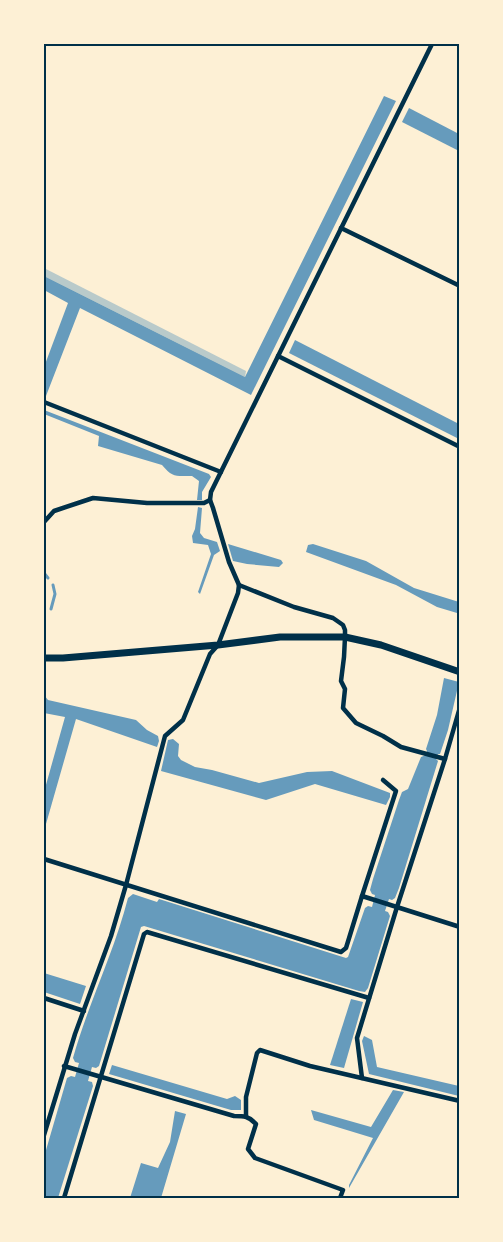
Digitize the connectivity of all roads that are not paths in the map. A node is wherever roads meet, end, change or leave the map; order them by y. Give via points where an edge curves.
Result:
1 (432, 44) edge
2 (340, 228) junction
3 (459, 286) edge
4 (278, 356) junction
5 (44, 402) edge
6 (459, 447) edge
7 (220, 472) junction
8 (210, 500) junction
9 (44, 522) edge
10 (239, 585) junction
11 (345, 637) junction
12 (218, 645) junction
13 (44, 657) edge
14 (459, 672) edge
15 (459, 707) edge
16 (442, 758) junction
17 (383, 780) dead end
18 (44, 860) edge
19 (126, 885) junction
20 (362, 896) junction
21 (397, 907) junction
22 (459, 927) edge
23 (44, 998) edge
24 (369, 998) junction
25 (84, 1011) junction
26 (64, 1066) junction
27 (100, 1076) junction
28 (362, 1078) junction
29 (459, 1101) edge
30 (246, 1116) junction
31 (44, 1134) edge
32 (64, 1198) edge
33 (340, 1198) edge

1 - 2 street
2 - 3 street
2 - 4 street
4 - 6 street
4 - 7 street
5 - 7 street
7 - 8 street
8 - 9 street via 147,503 93,498 54,511
8 - 10 street
10 - 11 street via 333,618 343,625
10 - 12 street
11 - 12 highway via 280,637
11 - 14 highway
11 - 16 street via 343,708 356,723 401,747
12 - 13 highway
12 - 19 street via 210,654 183,720 165,736
15 - 16 street
16 - 21 street
17 - 20 street via 396,791
18 - 19 street
19 - 20 street via 341,952 346,948
19 - 25 street
20 - 21 street
21 - 22 street
21 - 24 street
23 - 25 street
24 - 27 street via 147,932
24 - 28 street via 357,1038
25 - 26 street
26 - 27 street
26 - 31 street
27 - 30 street via 234,1116
27 - 32 street
28 - 29 street
28 - 30 street via 260,1050 246,1097
30 - 33 street via 256,1124 248,1149 255,1158 343,1190

